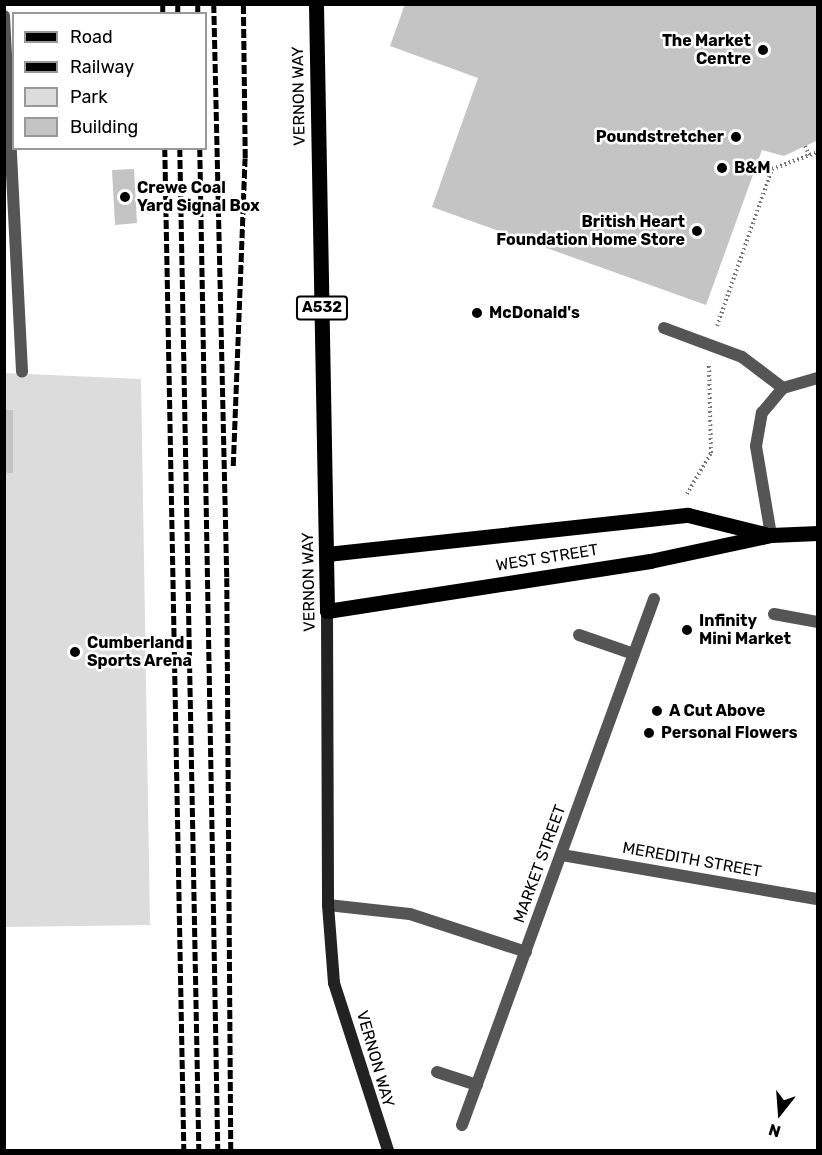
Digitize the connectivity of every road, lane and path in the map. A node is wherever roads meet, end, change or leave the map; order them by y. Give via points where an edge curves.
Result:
1 (315, 4) edge
2 (4, 16) edge
3 (8, 143) edge
4 (805, 146) dead end
5 (818, 152) edge
6 (809, 155) junction
7 (719, 318) dead end
8 (664, 328) dead end
9 (713, 345) junction
10 (22, 372) dead end
11 (818, 378) edge
12 (783, 388) junction
13 (688, 515) junction
14 (818, 533) edge
15 (771, 536) junction
16 (327, 554) junction
17 (654, 599) dead end
18 (327, 611) junction
19 (774, 614) dead end
20 (818, 622) edge
21 (579, 635) dead end
22 (634, 654) junction
23 (562, 855) junction
24 (818, 898) edge
25 (328, 905) junction
26 (526, 952) junction
27 (437, 1072) dead end
28 (477, 1085) junction
29 (462, 1125) dead end
30 (388, 1150) edge

1 - 16 main road, VERNON WAY / A532
2 - 3 street
3 - 10 street
4 - 6 path
5 - 6 path
6 - 7 path via 772,169
8 - 9 street
9 - 12 street via 742,357
9 - 13 path via 706,378 711,453 687,488
11 - 12 street
12 - 15 street via 762,413 756,446
13 - 15 main road, WEST STREET
13 - 16 main road, WEST STREET
14 - 15 main road, WEST STREET
15 - 18 main road, WEST STREET via 650,561
16 - 18 main road, VERNON WAY / A532
17 - 22 street, MARKET STREET
18 - 25 main road, VERNON WAY
19 - 20 street
21 - 22 street
22 - 23 street, MARKET STREET
23 - 24 street, MEREDITH STREET
23 - 26 street, MARKET STREET
25 - 26 street via 410,914
25 - 30 main road, VERNON WAY via 334,983
26 - 28 street, MARKET STREET
27 - 28 street
28 - 29 street, MARKET STREET

